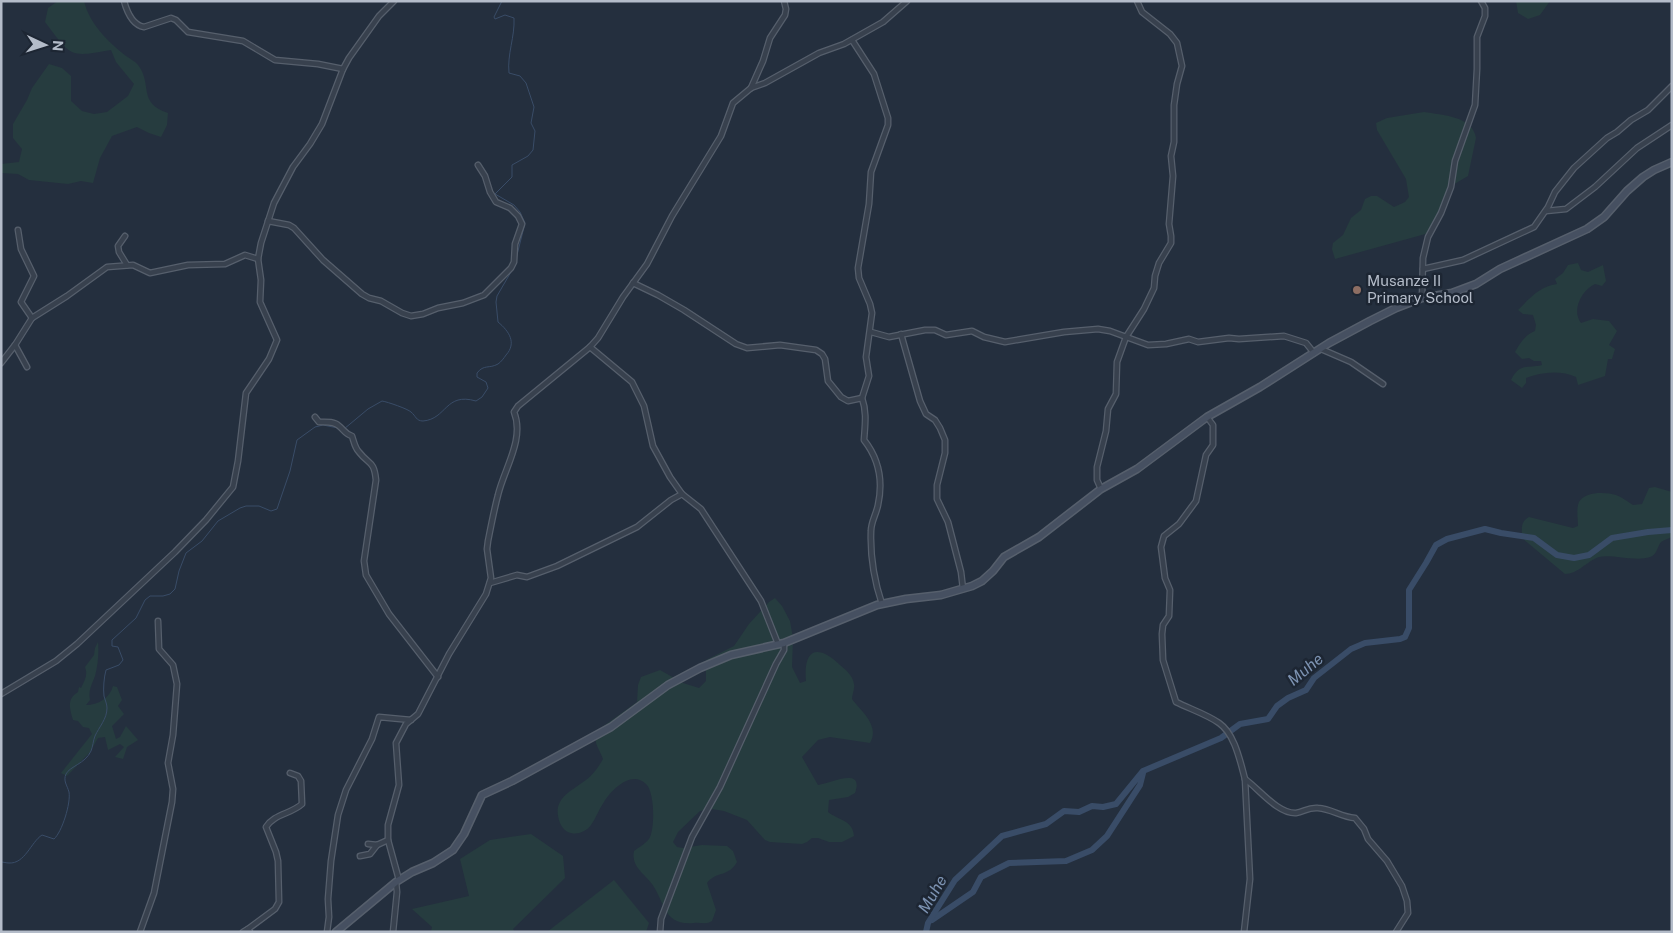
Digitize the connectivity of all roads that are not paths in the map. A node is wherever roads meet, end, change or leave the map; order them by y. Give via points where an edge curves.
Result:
1 (124, 1) edge
2 (394, 1) edge
3 (784, 1) edge
4 (907, 1) edge
5 (1137, 1) edge
6 (1481, 1) edge
7 (852, 40) junction
8 (343, 69) junction
9 (1672, 86) edge
10 (751, 88) junction
11 (1672, 125) edge
12 (1672, 162) edge
13 (478, 166) dead end
14 (1546, 210) junction
15 (268, 221) junction
16 (18, 230) dead end
17 (125, 236) dead end
18 (258, 259) junction
19 (127, 265) junction
20 (1423, 270) junction
21 (633, 283) junction
22 (1422, 298) junction
23 (32, 318) junction
24 (870, 332) junction
25 (901, 334) junction
26 (1126, 336) junction
27 (15, 345) junction
28 (590, 347) junction
29 (1321, 349) junction
30 (1314, 352) junction
31 (1, 363) edge
32 (26, 368) dead end
33 (1383, 384) dead end
34 (862, 398) junction
35 (315, 417) dead end
36 (1207, 417) junction
37 (1101, 489) junction
38 (682, 494) junction
39 (490, 583) junction
40 (963, 589) junction
41 (133, 592) junction
42 (135, 598) dead end
43 (882, 604) junction
44 (158, 622) dead end
45 (781, 643) junction
46 (438, 677) junction
47 (1, 694) edge
48 (411, 720) junction
49 (290, 773) dead end
50 (1245, 779) junction
51 (388, 840) junction
52 (368, 844) dead end
53 (377, 845) junction
54 (360, 856) dead end
55 (397, 881) junction
56 (249, 930) edge
57 (140, 932) edge
58 (242, 932) edge
59 (327, 932) edge
60 (336, 932) edge
61 (393, 932) edge
62 (660, 932) edge
63 (1244, 932) edge
64 (1396, 932) edge

1 - 8 street via 126,11 140,26 174,19 188,32 243,41 275,60
2 - 8 street via 360,41
3 - 10 street via 784,15 770,38
4 - 7 street via 884,22
5 - 26 street via 1142,12 1177,43 1182,66 1174,104 1170,243 1159,263 1154,288
6 - 20 street via 1485,16 1477,37 1475,105 1455,160 1451,187 1428,237
7 - 10 street
7 - 24 street via 874,74 888,118 872,172 858,268 872,313
8 - 15 street via 322,124 293,167
9 - 14 street via 1648,110 1607,138 1574,168
10 - 21 street via 734,103 721,136
11 - 14 street via 1637,148 1566,209
12 - 22 main road via 1642,177 1604,217 1587,229 1500,269 1476,284
13 - 15 street via 496,202 510,208 522,224 515,244 514,262 502,279 484,295 423,314 411,316 381,300 365,296 323,260 294,228
14 - 20 street via 1534,227 1463,260
15 - 18 street
16 - 23 street via 21,249 34,276 21,302
17 - 19 street via 118,246
18 - 19 street via 245,256 221,264 188,265 150,273
18 - 41 street via 260,302 277,340 269,359 246,393 234,484 206,520
19 - 23 street via 104,268
20 - 22 street
21 - 28 street
21 - 34 street via 736,344 747,348 780,345 816,350 825,359 828,381 841,397 848,401
22 - 29 main road via 1370,321
23 - 27 street
24 - 25 street via 889,336
24 - 34 street via 866,357 869,376
25 - 26 street via 935,330 946,335 972,331 1005,342 1085,329
25 - 40 street via 920,401 946,440 937,499 948,522
26 - 30 street via 1148,345 1189,339 1198,342 1284,336 1306,343
26 - 37 street via 1117,362 1116,394 1108,409 1097,467
27 - 31 street
27 - 32 street
28 - 38 street via 632,382 644,406 653,446
28 - 39 street via 514,412 518,433 498,494 488,541
29 - 30 main road
29 - 33 street via 1351,362
30 - 36 main road via 1285,373
34 - 43 street via 866,422 864,440 872,450 880,480 878,506 871,530 871,558
35 - 46 street via 319,422 338,425 352,436 359,453 374,468 376,480 364,561 366,575 389,614
36 - 37 main road via 1137,469
36 - 50 street via 1213,425 1213,445 1206,454 1196,501 1179,524 1164,536 1161,547 1170,590 1169,616 1162,634 1163,660 1176,702 1219,723 1229,734
37 - 40 main road via 1039,537 1004,557 982,581
38 - 39 street via 637,527 557,566
38 - 45 street via 701,510 761,601
39 - 46 street
40 - 43 main road
41 - 42 street
41 - 47 street via 56,661
43 - 45 main road
44 - 57 street via 159,650 173,664 177,684 168,763 173,796 154,892
45 - 55 main road via 731,655 700,668 668,685 610,727 482,794 464,834 452,850
45 - 62 street via 784,650 720,787 692,837 661,918
46 - 48 street via 418,714
48 - 51 street via 396,742 399,788 388,825
48 - 59 street via 379,717 372,739 346,790 331,862
49 - 56 street via 301,781 302,804 292,812 274,818 266,827 278,861 279,902
50 - 63 street via 1250,879
50 - 64 street via 1283,811 1297,813 1318,808 1344,818 1355,818 1402,886 1408,913
51 - 53 street
51 - 55 street
52 - 53 street
53 - 54 street via 370,854
55 - 60 main road
55 - 61 street
56 - 58 street

